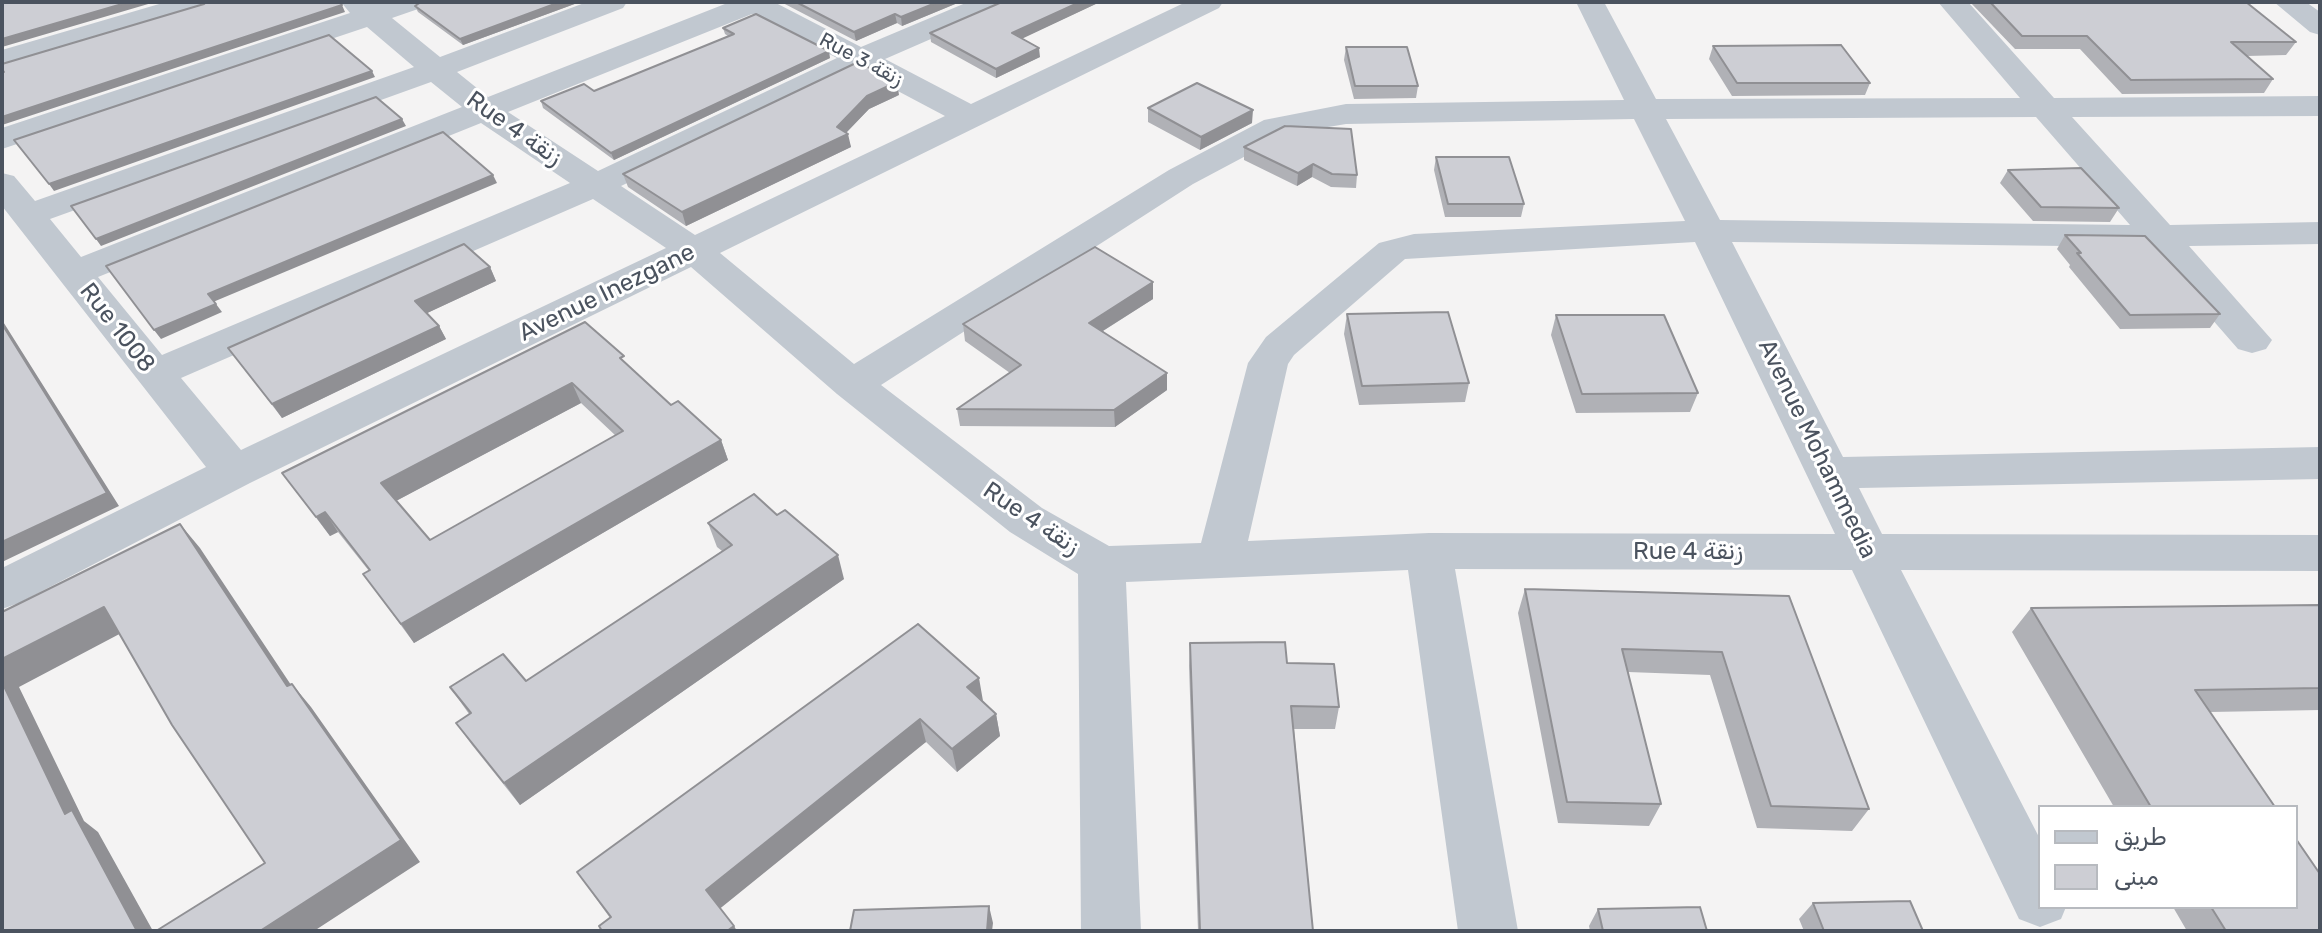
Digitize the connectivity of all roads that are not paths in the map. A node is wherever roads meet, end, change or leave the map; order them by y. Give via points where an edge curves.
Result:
1 (197, 2) edge
2 (411, 2) edge
3 (613, 2) edge
4 (754, 2) edge
5 (992, 2) edge
6 (1209, 2) edge
7 (1590, 2) edge
8 (1952, 2) edge
9 (2288, 2) edge
10 (363, 9) edge
11 (2320, 26) edge
12 (2, 60) edge
13 (858, 60) junction
14 (434, 70) junction
15 (2320, 106) edge
16 (2048, 107) junction
17 (1646, 109) junction
18 (484, 110) junction
19 (971, 117) junction
20 (2, 139) edge
21 (2, 183) edge
22 (595, 185) junction
23 (22, 226) edge
24 (1708, 231) junction
25 (2320, 233) edge
26 (2159, 236) junction
27 (695, 251) junction
28 (74, 273) junction
29 (2252, 340) dead end
30 (154, 374) junction
31 (852, 384) junction
32 (2320, 463) edge
33 (234, 472) junction
34 (1829, 473) junction
35 (1429, 551) junction
36 (1868, 552) junction
37 (2320, 553) edge
38 (1220, 560) junction
39 (1102, 565) junction
40 (4, 589) edge
41 (2038, 895) edge
42 (2045, 909) edge
43 (1111, 931) edge
44 (1488, 931) edge
45 (2056, 931) edge

1 - 12 street
2 - 10 street
3 - 14 street
4 - 13 street, Rue 3 زنقة
4 - 18 street
5 - 13 street
6 - 19 street, Avenue Inezgane
7 - 17 street, Avenue Mohammedia
8 - 16 street
9 - 11 street
10 - 14 street, Rue 4 زنقة
10 - 20 street
13 - 19 street, Rue 3 زنقة
13 - 22 street
14 - 18 street, Rue 4 زنقة
14 - 23 street
15 - 16 street
16 - 17 street
16 - 26 street
17 - 24 street, Avenue Mohammedia
17 - 31 street via 1346,114 1276,127 1181,177
18 - 22 street, Rue 4 زنقة
18 - 28 street
19 - 27 street, Avenue Inezgane
21 - 23 street, Rue 1008
22 - 27 street, Rue 4 زنقة
22 - 30 street
23 - 28 street, Rue 1008
24 - 26 street
24 - 34 street, Avenue Mohammedia
24 - 38 street via 1446,241 1392,251 1280,346 1268,363
25 - 26 street
26 - 29 street
27 - 31 street, Rue 4 زنقة
27 - 33 street, Avenue Inezgane
28 - 30 street, Rue 1008
30 - 33 street, Rue 1008
31 - 39 street, Rue 4 زنقة via 1026,520
32 - 34 street
33 - 40 street, Avenue Inezgane
34 - 36 street, Avenue Mohammedia
35 - 36 street, Rue 4 زنقة
35 - 38 street, Rue 4 زنقة
35 - 44 street
36 - 37 street, Rue 4 زنقة
36 - 41 street, Avenue Mohammedia
38 - 39 street, Rue 4 زنقة
39 - 43 street
42 - 45 street

